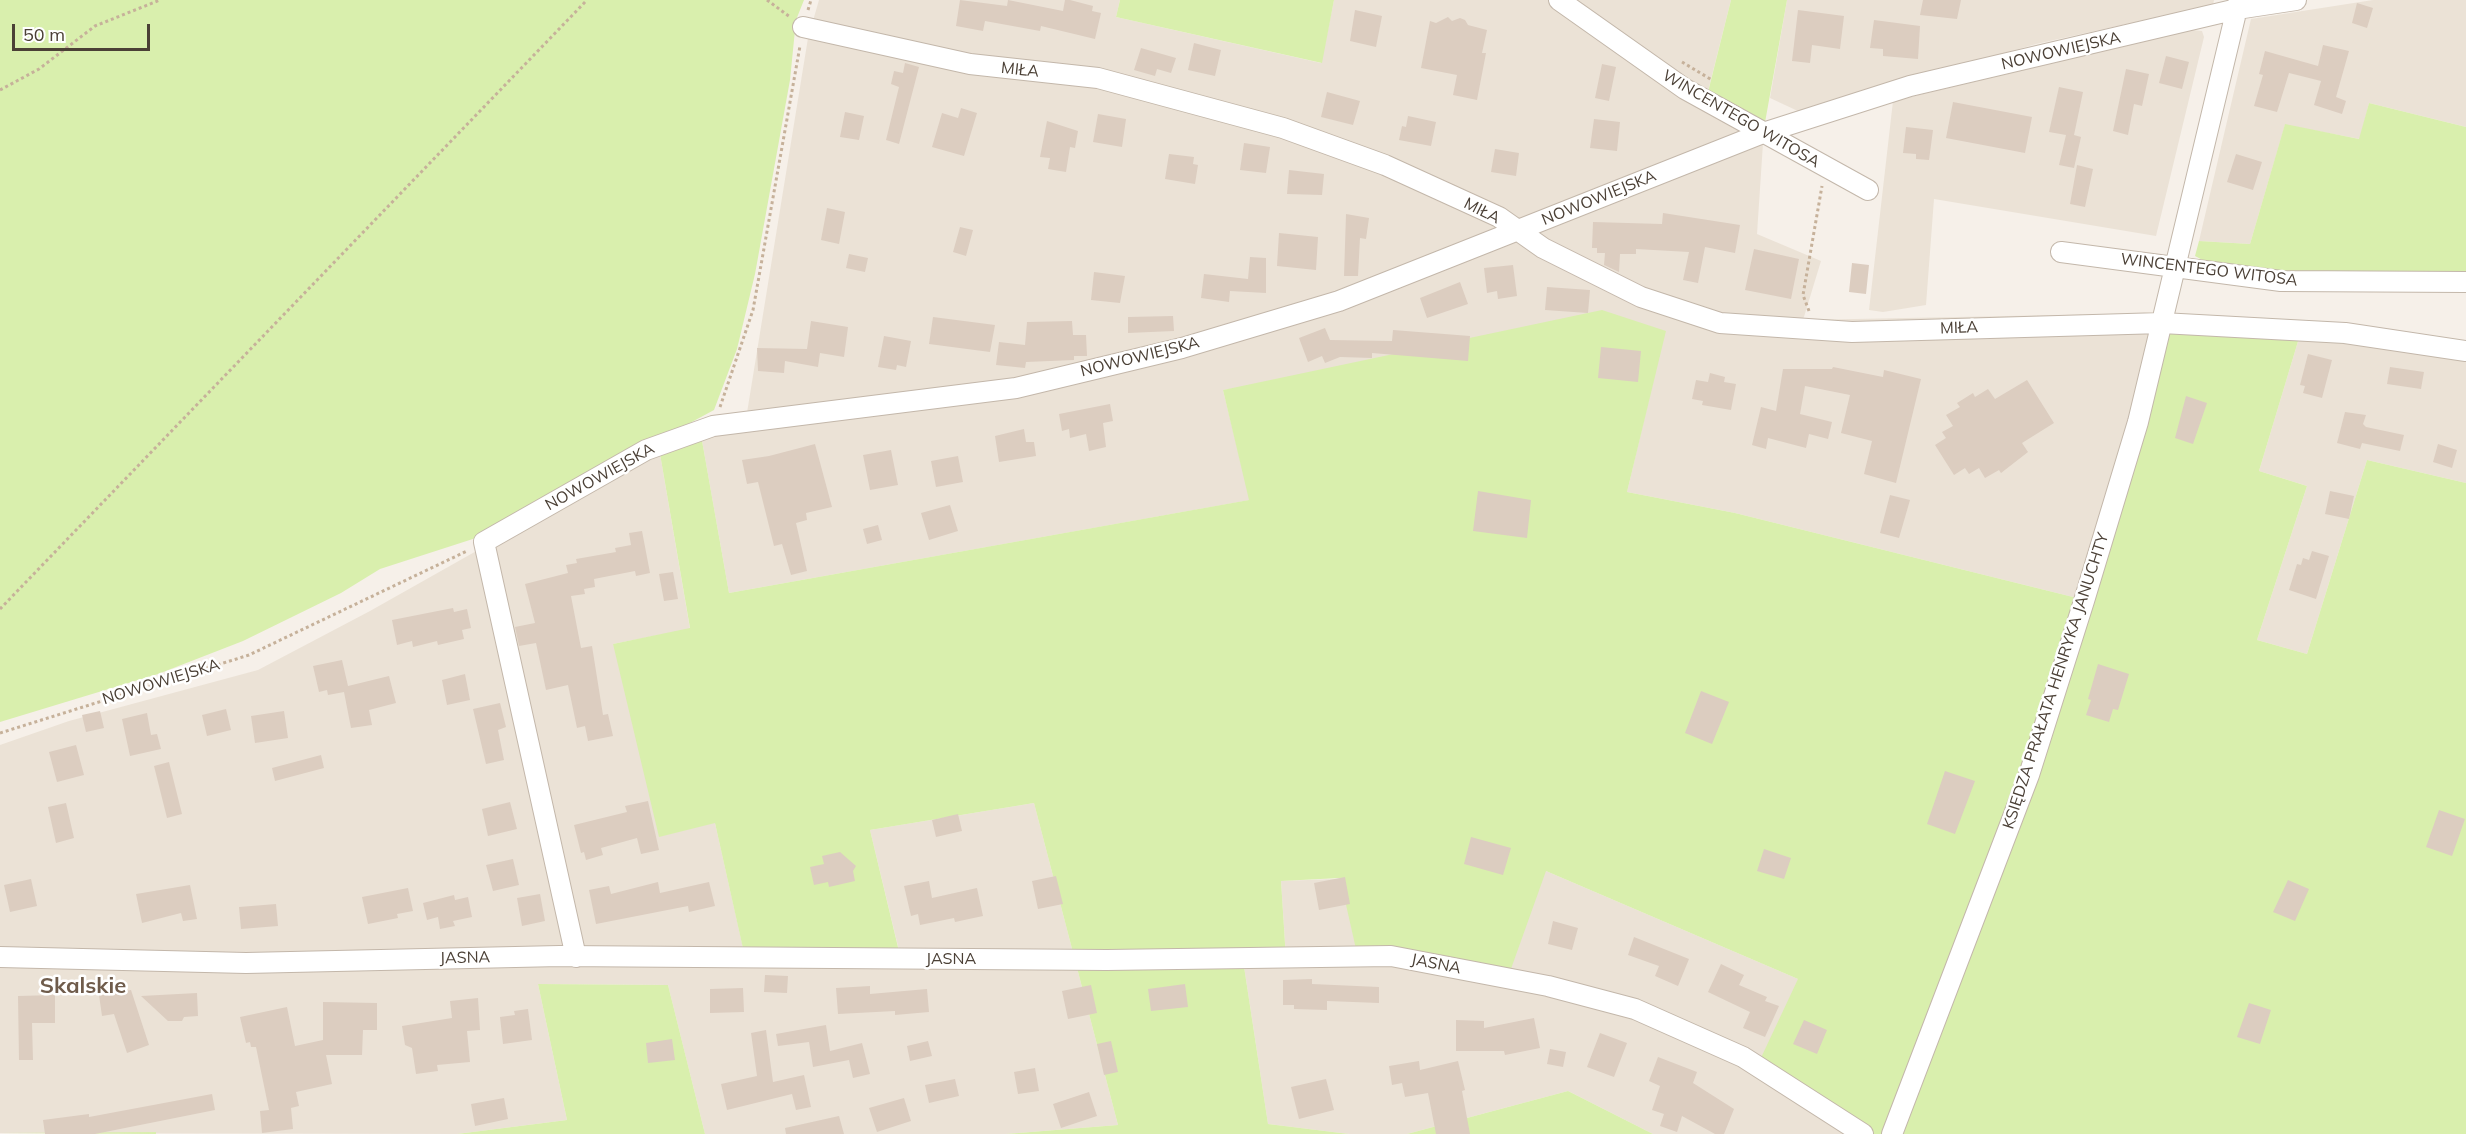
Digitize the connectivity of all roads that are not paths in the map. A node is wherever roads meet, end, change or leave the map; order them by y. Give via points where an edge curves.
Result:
1 (1559, 0) edge
2 (2296, 0) edge
3 (2238, 4) edge
4 (803, 27) road end
5 (1763, 133) junction
6 (1868, 190) dead end
7 (1516, 231) junction
8 (2061, 252) dead end
9 (2177, 268) junction
10 (2466, 282) edge
11 (2162, 322) junction
12 (2466, 351) edge
13 (0, 957) edge
14 (576, 957) junction
15 (1863, 1134) edge
16 (1892, 1134) edge

1 - 5 street, WINCENTEGO WITOSA via 1684,89
2 - 3 street, NOWOWIEJSKA
3 - 5 street, NOWOWIEJSKA via 1910,86
3 - 9 street
4 - 7 street, MIŁA via 970,64 1098,78 1283,128 1385,165 1499,217
5 - 6 street, WINCENTEGO WITOSA
5 - 7 street, NOWOWIEJSKA
7 - 11 street, MIŁA via 1592,275 1641,297 1720,323 1852,332
7 - 14 street, NOWOWIEJSKA via 1339,301 1182,348 1016,388 713,426 646,450 484,542
8 - 9 street, WINCENTEGO WITOSA
9 - 10 street, WINCENTEGO WITOSA via 2281,281
9 - 11 street
11 - 12 street, MIŁA via 2345,333
11 - 16 street, KSIĘDZA PRAŁATA HENRYKA JANUCHTY via 2138,422 2029,775
13 - 14 street, JASNA via 246,963
14 - 15 street, JASNA via 1107,960 1391,956 1548,986 1635,1009 1743,1057

